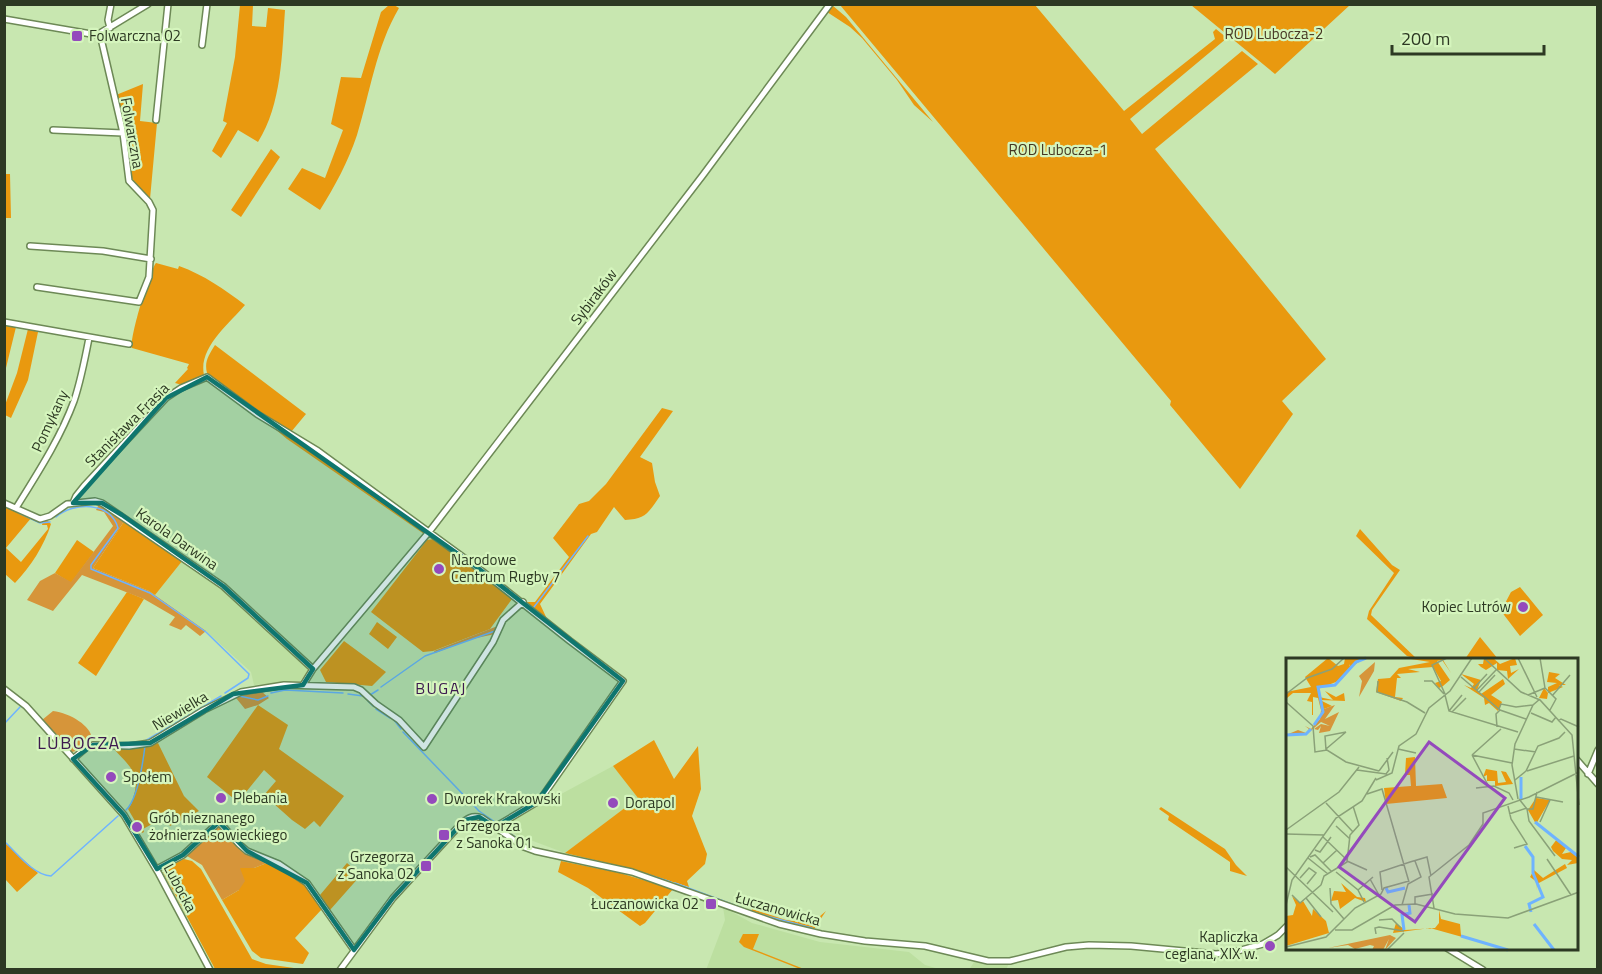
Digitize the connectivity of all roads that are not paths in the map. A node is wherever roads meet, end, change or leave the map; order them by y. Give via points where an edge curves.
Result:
1 (111, 4) edge
2 (148, 4) edge
3 (168, 4) edge
4 (207, 4) edge
5 (830, 4) edge
6 (4, 19) edge
7 (110, 28) junction
8 (100, 34) junction
9 (202, 45) dead end
10 (156, 120) dead end
11 (53, 130) dead end
12 (123, 133) junction
13 (30, 246) dead end
14 (151, 259) junction
15 (37, 287) dead end
16 (4, 322) edge
17 (90, 338) junction
18 (129, 344) dead end
19 (4, 503) edge
20 (73, 503) junction
21 (16, 508) junction
22 (429, 532) junction
23 (523, 602) junction
24 (313, 669) junction
25 (303, 685) junction
26 (4, 689) edge
27 (1598, 750) edge
28 (73, 759) junction
29 (1578, 762) edge
30 (1588, 774) junction
31 (1598, 784) edge
32 (495, 827) junction
33 (156, 869) junction
34 (1286, 927) edge
35 (354, 950) junction
36 (1450, 950) edge
37 (210, 969) edge
38 (340, 969) edge
39 (1483, 969) edge

1 - 7 street
2 - 7 street
3 - 10 street
4 - 9 street
5 - 22 street, Sybiraków
6 - 8 street
7 - 8 street
8 - 12 street, Folwarczna
11 - 12 street
12 - 14 street, Folwarczna via 129,181 153,210
13 - 14 street
14 - 15 street, Folwarczna via 148,281 139,302
16 - 17 street
17 - 18 street
17 - 21 street, Pomykany via 67,418
19 - 21 street
20 - 21 street via 45,519
20 - 22 street, Stanisława Frasia via 84,486 166,398 207,377
20 - 24 street, Karola Darwina via 102,503 122,515 223,586
22 - 23 street
22 - 24 street, Sybiraków
23 - 25 street via 503,620 493,642 424,747 399,720 361,690
23 - 32 street via 623,681 542,797
24 - 25 street, Sybiraków
25 - 28 street, Niewielka via 233,694 159,739 141,745 93,745
26 - 28 street, Lubocka via 22,702
27 - 30 street
28 - 33 street, Lubocka via 124,815
29 - 30 street
30 - 31 street
32 - 34 street, Łuczanowicka via 535,851 632,872 779,924 847,938 925,946 988,961 1010,961 1066,946 1089,945 1234,952 1263,944
32 - 35 street, Łuczanowicka via 478,817 461,823 393,898
33 - 35 street via 183,855 219,822 247,851 279,864 307,883
33 - 37 street, Lubocka
35 - 38 street, Łuczanowicka
36 - 39 street

